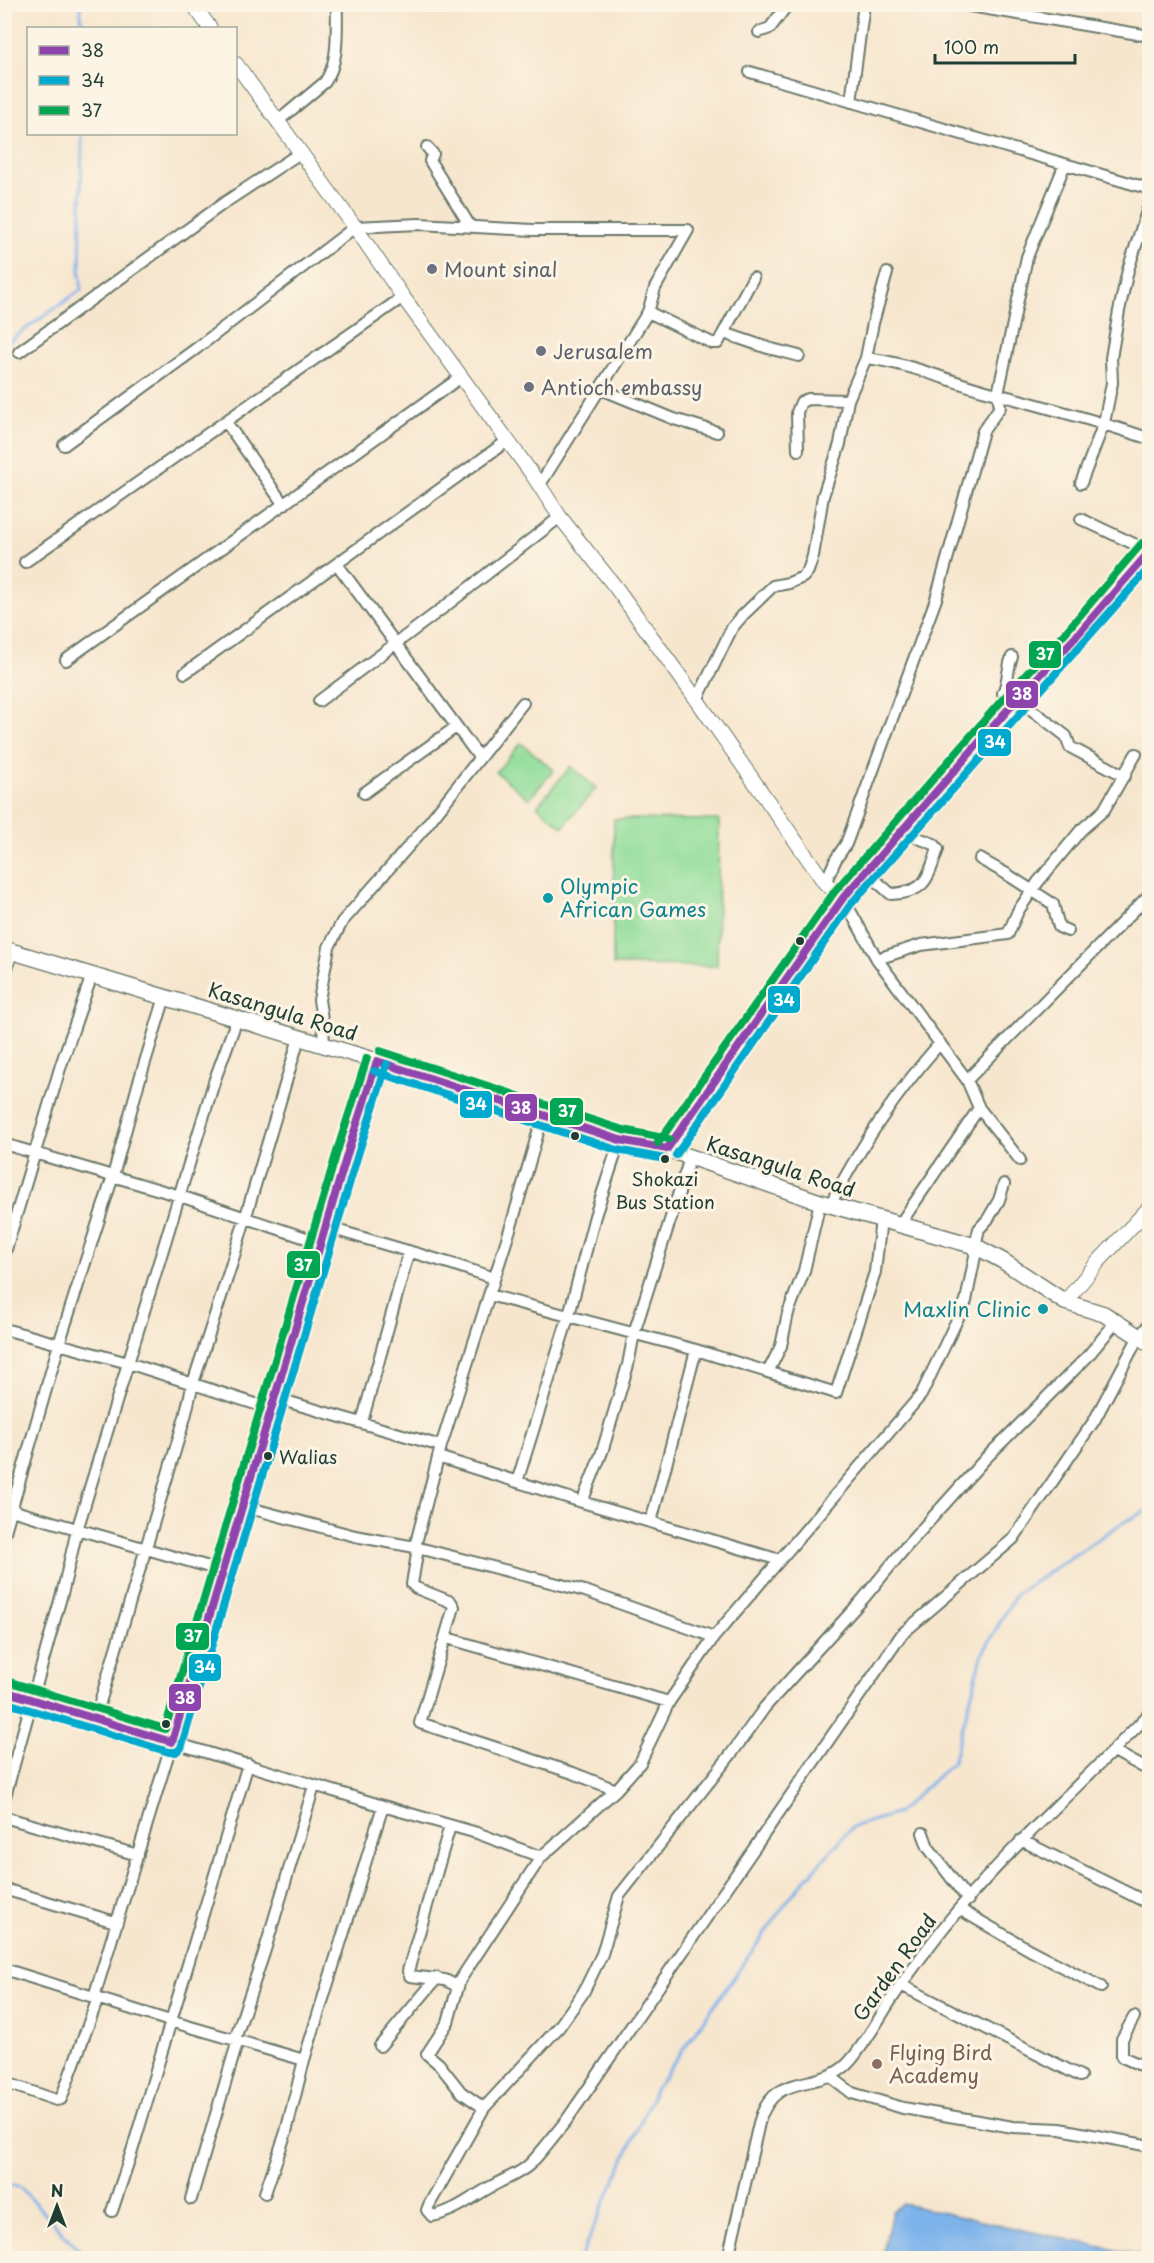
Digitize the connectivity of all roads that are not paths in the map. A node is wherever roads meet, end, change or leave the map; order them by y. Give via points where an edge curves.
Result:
1 (193, 4) edge
2 (337, 4) edge
3 (788, 4) edge
4 (864, 4) edge
5 (964, 5) edge
6 (206, 17) edge
7 (759, 32) dead end
8 (1149, 36) edge
9 (237, 65) edge
10 (750, 72) dead end
11 (851, 102) junction
12 (277, 122) junction
13 (427, 147) dead end
14 (300, 153) junction
15 (1065, 164) junction
16 (1149, 189) edge
17 (1149, 202) edge
18 (470, 226) junction
19 (355, 227) junction
20 (887, 273) dead end
21 (753, 278) dead end
22 (403, 297) junction
23 (648, 312) junction
24 (724, 333) junction
25 (19, 352) dead end
26 (798, 356) dead end
27 (867, 358) junction
28 (461, 377) junction
29 (601, 389) junction
30 (998, 394) junction
31 (848, 400) junction
32 (226, 422) junction
33 (1104, 423) junction
34 (717, 432) dead end
35 (1149, 439) edge
36 (507, 441) junction
37 (64, 445) dead end
38 (798, 450) dead end
39 (1081, 483) dead end
40 (539, 486) junction
41 (284, 505) junction
42 (560, 517) junction
43 (1081, 519) dead end
44 (1149, 550) edge
45 (25, 562) dead end
46 (337, 564) junction
47 (395, 644) junction
48 (1012, 657) dead end
49 (66, 660) dead end
50 (185, 673) dead end
51 (697, 700) junction
52 (319, 701) dead end
53 (523, 703) dead end
54 (1012, 705) junction
55 (456, 727) junction
56 (1136, 754) dead end
57 (479, 757) junction
58 (1125, 776) junction
59 (364, 793) dead end
60 (906, 825) junction
61 (980, 859) dead end
62 (866, 872) junction
63 (825, 883) junction
64 (1033, 892) junction
65 (1149, 894) edge
66 (843, 898) junction
67 (1068, 932) dead end
68 (8, 950) edge
69 (877, 959) junction
70 (92, 975) junction
71 (4, 978) edge
72 (165, 997) junction
73 (237, 1019) junction
74 (299, 1038) junction
75 (940, 1043) junction
76 (324, 1045) junction
77 (377, 1061) junction
78 (967, 1080) junction
79 (979, 1108) junction
80 (543, 1115) junction
81 (620, 1140) junction
82 (4, 1144) edge
83 (667, 1149) junction
84 (36, 1154) junction
85 (690, 1158) junction
86 (1020, 1160) dead end
87 (113, 1176) junction
88 (1004, 1184) dead end
89 (180, 1196) junction
90 (825, 1203) junction
91 (1149, 1207) edge
92 (246, 1218) junction
93 (881, 1220) junction
94 (900, 1224) junction
95 (326, 1227) junction
96 (321, 1243) junction
97 (975, 1246) junction
98 (409, 1251) junction
99 (4, 1256) edge
100 (494, 1278) junction
101 (489, 1295) junction
102 (1065, 1302) junction
103 (569, 1315) junction
104 (1115, 1323) junction
105 (1149, 1323) edge
106 (4, 1329) edge
107 (634, 1333) junction
108 (1144, 1341) edge
109 (59, 1344) junction
110 (696, 1350) junction
111 (128, 1363) junction
112 (768, 1372) junction
113 (193, 1383) junction
114 (273, 1404) junction
115 (362, 1422) junction
116 (439, 1451) junction
117 (517, 1482) junction
118 (582, 1502) junction
119 (242, 1506) junction
120 (8, 1510) edge
121 (651, 1522) junction
122 (77, 1530) junction
123 (4, 1535) edge
124 (416, 1547) junction
125 (146, 1550) junction
126 (780, 1560) junction
127 (223, 1571) junction
128 (714, 1637) junction
129 (447, 1638) junction
130 (4, 1691) edge
131 (33, 1700) junction
132 (669, 1702) junction
133 (1149, 1713) edge
134 (95, 1719) junction
135 (172, 1742) junction
136 (1114, 1751) junction
137 (248, 1764) junction
138 (1149, 1771) edge
139 (314, 1786) junction
140 (616, 1790) junction
141 (4, 1800) edge
142 (383, 1806) junction
143 (4, 1817) edge
144 (450, 1826) junction
145 (922, 1833) dead end
146 (1021, 1840) junction
147 (138, 1855) junction
148 (541, 1857) junction
149 (4, 1889) edge
150 (968, 1900) junction
151 (1149, 1904) edge
152 (959, 1909) junction
153 (115, 1922) junction
154 (4, 1970) edge
155 (437, 1978) junction
156 (901, 1985) junction
157 (457, 1986) junction
158 (1101, 1987) dead end
159 (96, 1997) junction
160 (1134, 2017) dead end
161 (170, 2021) junction
162 (237, 2039) junction
163 (380, 2046) dead end
164 (304, 2060) junction
165 (1149, 2069) edge
166 (830, 2076) junction
167 (1080, 2076) dead end
168 (4, 2082) edge
169 (484, 2108) junction
170 (1149, 2146) edge
171 (265, 2193) dead end
172 (191, 2199) dead end
173 (112, 2211) dead end
174 (728, 2259) edge

1 - 6 street
2 - 12 street via 335,61 330,74
3 - 7 street via 770,28
4 - 11 street
5 - 8 street
9 - 12 street
10 - 11 street
11 - 15 street
12 - 14 street
13 - 18 street via 434,154 430,161
14 - 19 street
14 - 25 street via 224,203
15 - 16 street
15 - 30 street via 1027,257
17 - 33 street via 1119,311
18 - 19 street
18 - 23 street via 688,230 655,288
19 - 22 street
19 - 37 street
20 - 27 street
21 - 24 street
22 - 28 street
22 - 32 street
23 - 24 street via 712,344 718,343
23 - 29 street
24 - 26 street
27 - 30 street via 919,369
27 - 31 street
28 - 36 street
28 - 41 street
29 - 34 street
29 - 40 street
30 - 33 street
30 - 63 street via 1000,407 983,431 929,619 846,844
31 - 38 street via 801,402 797,412
31 - 51 street via 808,571 789,583 773,586 743,615 732,628
32 - 41 street
32 - 45 street
33 - 35 street
33 - 39 street
36 - 40 street
36 - 46 street
40 - 42 street
41 - 49 street
42 - 47 street
42 - 51 street
43 - 44 street
44 - 54 street
46 - 47 street
46 - 50 street
47 - 52 street
47 - 55 street
48 - 54 street via 1006,670 1004,693
51 - 63 street
53 - 57 street
54 - 58 street via 1026,706 1066,736 1070,747
54 - 60 street
55 - 57 street
55 - 59 street
56 - 58 street
57 - 76 street via 422,831 342,922 329,947 319,1000
58 - 64 street via 1104,810 1082,830
60 - 62 street
60 - 62 street via 918,838 938,849 924,884 918,889 891,894
61 - 64 street
62 - 66 street
63 - 66 street
64 - 67 street via 1053,904 1059,927
64 - 69 street via 1018,911 1008,934 921,945
65 - 78 street
66 - 69 street
66 - 83 street
68 - 70 main road, Kasangula Road
68 - 71 street
69 - 75 street
70 - 72 main road, Kasangula Road
70 - 84 street
72 - 73 main road, Kasangula Road
72 - 87 street
73 - 74 main road, Kasangula Road
73 - 89 street
74 - 76 main road, Kasangula Road
74 - 92 street
75 - 78 street
75 - 90 street via 908,1079
76 - 77 main road, Kasangula Road
77 - 80 main road, Kasangula Road
77 - 95 street
78 - 79 street
79 - 86 street
79 - 94 street
80 - 81 main road, Kasangula Road
80 - 100 street
81 - 83 main road, Kasangula Road
81 - 103 street
82 - 84 street
83 - 85 main road, Kasangula Road
84 - 87 street
84 - 99 street
85 - 90 main road, Kasangula Road
85 - 107 street
87 - 89 street
87 - 109 street
88 - 97 street via 999,1200 979,1228
89 - 92 street
89 - 111 street
90 - 93 main road, Kasangula Road
90 - 112 street via 788,1313 781,1346
91 - 102 street
92 - 96 street
92 - 113 street
93 - 94 main road, Kasangula Road
93 - 112 street via 875,1272 836,1393
94 - 97 main road, Kasangula Road
95 - 96 street
95 - 98 street
96 - 114 street
97 - 102 main road, Kasangula Road
97 - 126 street via 966,1301 921,1395
98 - 100 street
98 - 115 street
100 - 101 street
101 - 103 street
101 - 116 street
102 - 104 main road, Kasangula Road via 1104,1314
103 - 107 street
103 - 117 street
104 - 108 main road, Kasangula Road
104 - 169 street via 985,1459 765,1707 619,1896 602,1954 559,2027
105 - 108 street
106 - 109 street
107 - 110 street
107 - 118 street via 602,1452
108 - 169 street via 1013,1539 903,1634 566,2121 520,2173 452,2210 432,2216 427,2210 429,2205
109 - 111 street
109 - 120 street
110 - 112 street
110 - 121 street
111 - 113 street
111 - 122 street
113 - 114 street
113 - 125 street
114 - 115 street
114 - 119 street
115 - 116 street
116 - 117 street
116 - 124 street
117 - 118 street
118 - 121 street
119 - 124 street via 355,1536
119 - 127 street
120 - 122 street
120 - 123 street
121 - 126 street
122 - 125 street
122 - 131 street
124 - 128 street via 585,1591
124 - 129 street via 412,1584 453,1605
125 - 127 street
125 - 134 street
126 - 128 street
127 - 135 street
128 - 132 street
129 - 132 street
129 - 140 street via 420,1723
130 - 131 street
131 - 134 street
131 - 141 street
132 - 140 street via 640,1763
133 - 136 street, Garden Road
134 - 135 street
135 - 137 street
135 - 147 street
136 - 138 street
136 - 146 street, Garden Road
137 - 139 street
137 - 161 street
139 - 142 street
139 - 162 street
140 - 148 street
142 - 144 street
142 - 164 street
143 - 147 street
144 - 148 street
144 - 155 street via 408,1965 410,1976
145 - 150 street
146 - 150 street, Garden Road
146 - 151 street
147 - 153 street
148 - 157 street
149 - 153 street
150 - 152 street, Garden Road
152 - 156 street, Garden Road
152 - 158 street
153 - 159 street
154 - 159 street
155 - 157 street
155 - 163 street
156 - 166 street, Garden Road via 849,2062
156 - 167 street
157 - 169 street via 448,2022 427,2054 461,2092
159 - 161 street
159 - 168 street via 61,2099
160 - 165 street via 1122,2039 1122,2057
161 - 162 street
161 - 173 street
162 - 164 street
162 - 172 street
164 - 171 street
166 - 170 street via 852,2093 903,2108
166 - 174 street, Garden Road via 786,2087 763,2108

